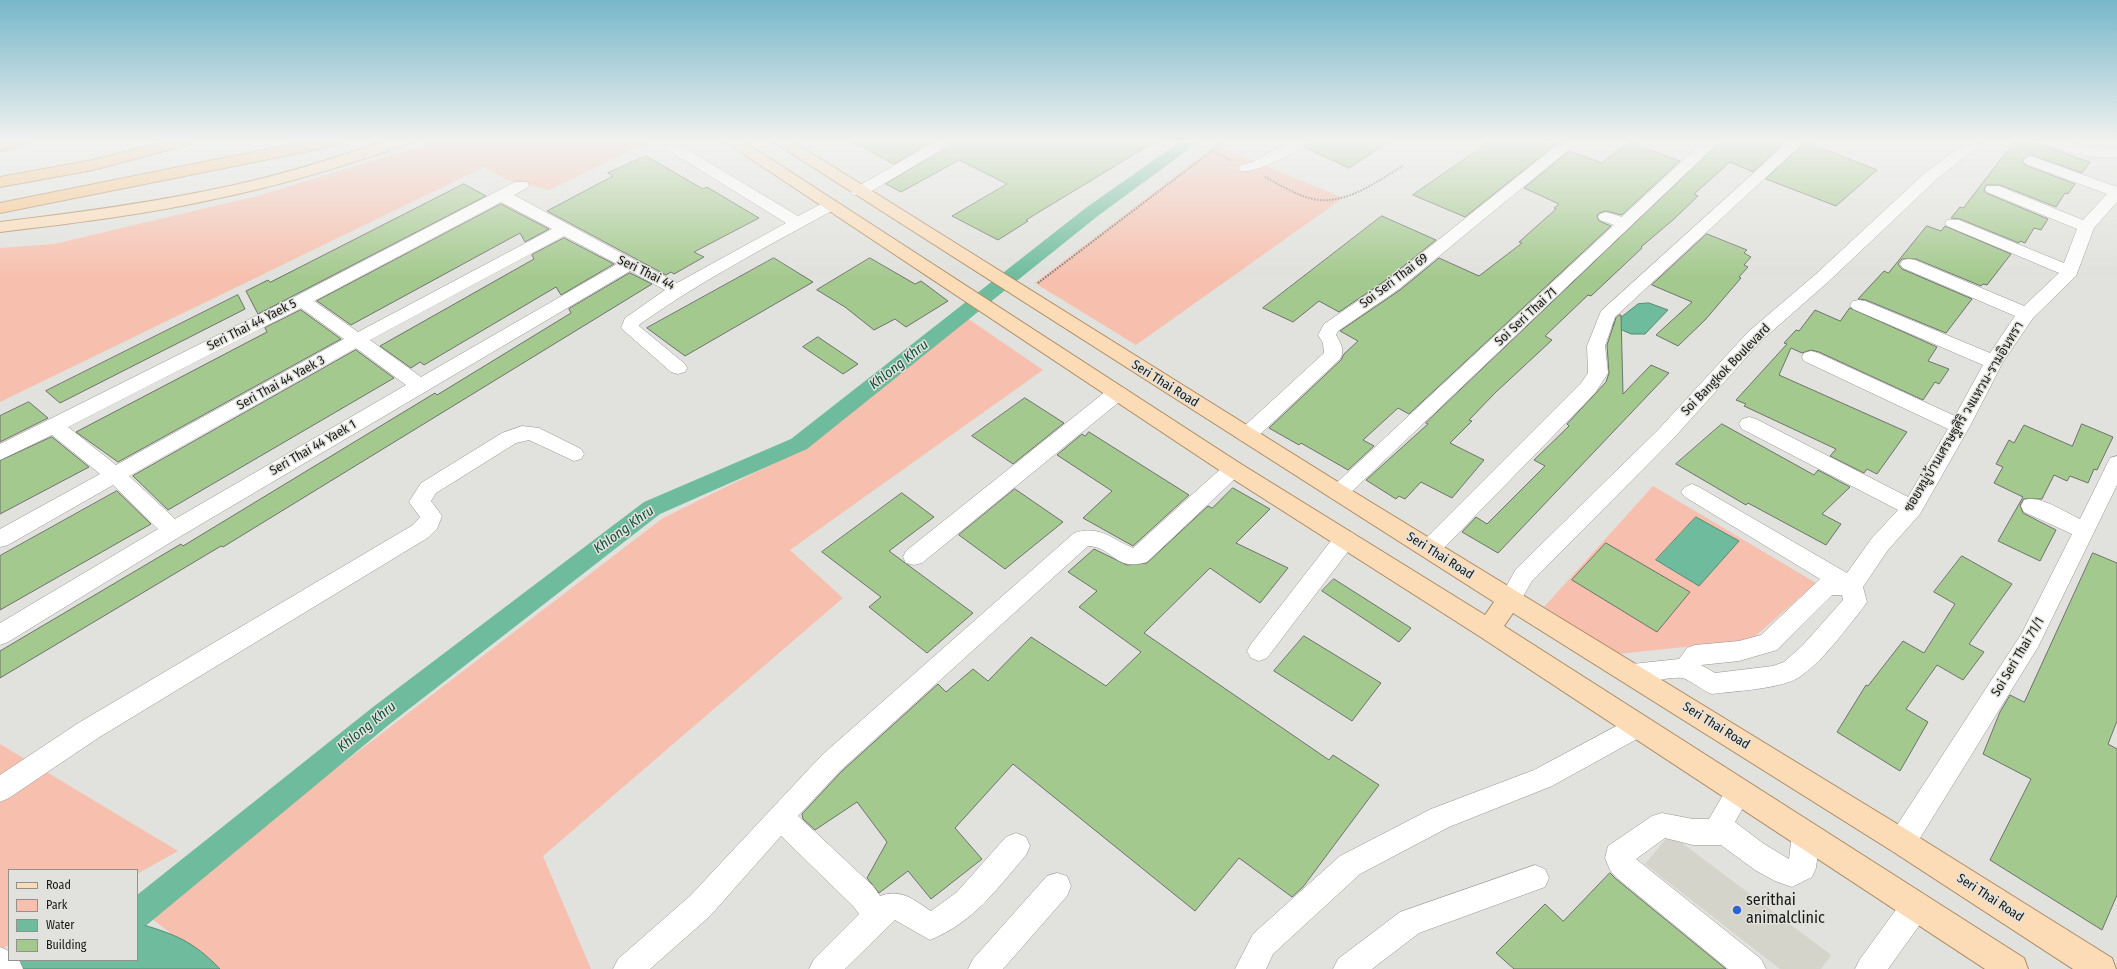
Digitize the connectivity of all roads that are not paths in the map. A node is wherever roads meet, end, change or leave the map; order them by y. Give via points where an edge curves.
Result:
1 (104, 186) edge
2 (249, 186) edge
3 (519, 186) edge
4 (737, 186) edge
5 (801, 186) edge
6 (850, 186) edge
7 (869, 186) edge
8 (1517, 186) edge
9 (1666, 186) edge
10 (1749, 186) edge
11 (1920, 186) edge
12 (2100, 186) edge
13 (1993, 189) dead end
14 (859, 192) junction
15 (2116, 192) edge
16 (503, 196) junction
17 (831, 205) junction
18 (0, 208) edge
19 (1606, 216) dead end
20 (1953, 223) dead end
21 (799, 224) junction
22 (1626, 224) junction
23 (0, 227) edge
24 (2086, 227) junction
25 (563, 230) junction
26 (1909, 264) dead end
27 (628, 265) junction
28 (2070, 272) junction
29 (677, 290) junction
30 (302, 300) junction
31 (1859, 305) dead end
32 (2026, 314) junction
33 (358, 340) junction
34 (1812, 357) dead end
35 (1994, 362) junction
36 (678, 368) dead end
37 (420, 386) junction
38 (1117, 393) junction
39 (1749, 424) dead end
40 (53, 426) junction
41 (1960, 426) junction
42 (1247, 435) junction
43 (0, 453) edge
44 (574, 454) dead end
45 (2117, 463) edge
46 (1233, 468) junction
47 (115, 475) junction
48 (1692, 492) dead end
49 (1338, 493) junction
50 (2032, 506) dead end
51 (1912, 508) junction
52 (173, 530) junction
53 (2085, 531) junction
54 (0, 539) edge
55 (1345, 539) junction
56 (1429, 549) junction
57 (914, 557) dead end
58 (1850, 586) junction
59 (1510, 599) junction
60 (1488, 629) junction
61 (0, 635) edge
62 (1769, 643) junction
63 (1259, 651) dead end
64 (1686, 668) junction
65 (1792, 670) junction
66 (1632, 674) junction
67 (1637, 726) junction
68 (0, 790) edge
69 (1739, 792) junction
70 (780, 817) junction
71 (1726, 832) junction
72 (1806, 835) junction
73 (1902, 842) junction
74 (1016, 846) dead end
75 (1536, 878) dead end
76 (1057, 886) dead end
77 (1916, 906) junction
78 (878, 916) junction
79 (0, 962) edge
80 (8, 969) edge
81 (628, 969) edge
82 (824, 969) edge
83 (983, 969) edge
84 (1250, 969) edge
85 (1348, 969) edge
86 (1751, 969) edge
87 (1870, 969) edge
88 (2012, 969) edge
89 (2101, 969) edge

1 - 18 highway
2 - 23 main road via 91,215
3 - 16 street, Seri Thai 44 Yaek 5
4 - 21 street
5 - 17 main road
6 - 14 main road, Seri Thai Road
7 - 14 street
8 - 42 street, Soi Seri Thai 69 via 1393,285 1330,328 1327,335 1332,343 1333,355
9 - 22 street, Soi Seri Thai 71
10 - 56 street via 1607,315 1596,346 1598,373 1588,388
11 - 59 street, Soi Bangkok Boulevard via 1822,278 1755,336 1665,435 1524,575
12 - 15 street
13 - 24 street
14 - 42 main road, Seri Thai Road
15 - 24 street, ซอยหมู่บ้านเศรษฐศิริ วงแหวน-รามอินทรา
16 - 25 street, Seri Thai 44
16 - 30 street, Seri Thai 44 Yaek 5
17 - 21 street, Seri Thai 44
17 - 38 main road
19 - 22 street
20 - 28 street
21 - 29 street, Seri Thai 44
22 - 49 street, Soi Seri Thai 71
24 - 28 street, ซอยหมู่บ้านเศรษฐศิริ วงแหวน-รามอินทรา
25 - 27 street, Seri Thai 44
25 - 33 street, Seri Thai 44 Yaek 3
26 - 32 street
27 - 29 street, Seri Thai 44
27 - 37 street, Seri Thai 44 Yaek 1
28 - 32 street, ซอยหมู่บ้านเศรษฐศิริ วงแหวน-รามอินทรา
29 - 36 street via 631,322 630,328
30 - 33 street
30 - 40 street, Seri Thai 44 Yaek 5
31 - 35 street
32 - 35 street, ซอยหมู่บ้านเศรษฐศิริ วงแหวน-รามอินทรา
33 - 37 street
33 - 47 street, Seri Thai 44 Yaek 3
34 - 41 street
35 - 41 street, ซอยหมู่บ้านเศรษฐศิริ วงแหวน-รามอินทรา
37 - 52 street, Seri Thai 44 Yaek 1
38 - 46 main road
38 - 57 street
39 - 51 street
40 - 43 street, Seri Thai 44 Yaek 5
40 - 47 street
41 - 51 street, ซอยหมู่บ้านเศรษฐศิริ วงแหวน-รามอินทรา
42 - 49 main road, Seri Thai Road
44 - 68 street via 532,433 522,433 509,438 428,488 420,502 431,516 429,523 421,531 95,726
45 - 53 street, Soi Seri Thai 71/1
46 - 55 main road
46 - 70 street via 1139,556 1129,557 1098,538 1082,539 837,758
47 - 52 street
47 - 54 street, Seri Thai 44 Yaek 3
48 - 58 street
49 - 56 main road, Seri Thai Road
50 - 53 street
51 - 58 street, ซอยหมู่บ้านเศรษฐศิริ วงแหวน-รามอินทรา via 1880,544
52 - 61 street, Seri Thai 44 Yaek 1
53 - 73 street, Soi Seri Thai 71/1 via 2030,640
55 - 60 main road
55 - 63 street
56 - 59 main road, Seri Thai Road
58 - 62 street via 1827,586
58 - 65 street via 1855,602
59 - 60 main road
59 - 66 main road, Seri Thai Road
60 - 67 main road
62 - 64 street via 1740,650 1694,655
62 - 65 street
64 - 65 street via 1712,684 1760,679
64 - 66 street
66 - 73 main road, Seri Thai Road
67 - 69 main road
67 - 84 street via 1543,778 1440,818 1350,865 1262,944
69 - 71 street via 1722,819 1721,824
69 - 72 main road
70 - 78 street via 863,896
70 - 81 street via 700,906
71 - 72 street via 1779,870 1792,874 1802,868
71 - 86 street via 1693,832 1662,825 1628,847 1618,858 1619,862 1634,875
72 - 77 main road
73 - 89 main road, Seri Thai Road
74 - 78 street via 959,910 940,922 930,926 897,906 890,906
75 - 85 street via 1410,922
76 - 83 street
77 - 87 street
77 - 88 main road
78 - 82 street
79 - 80 street

